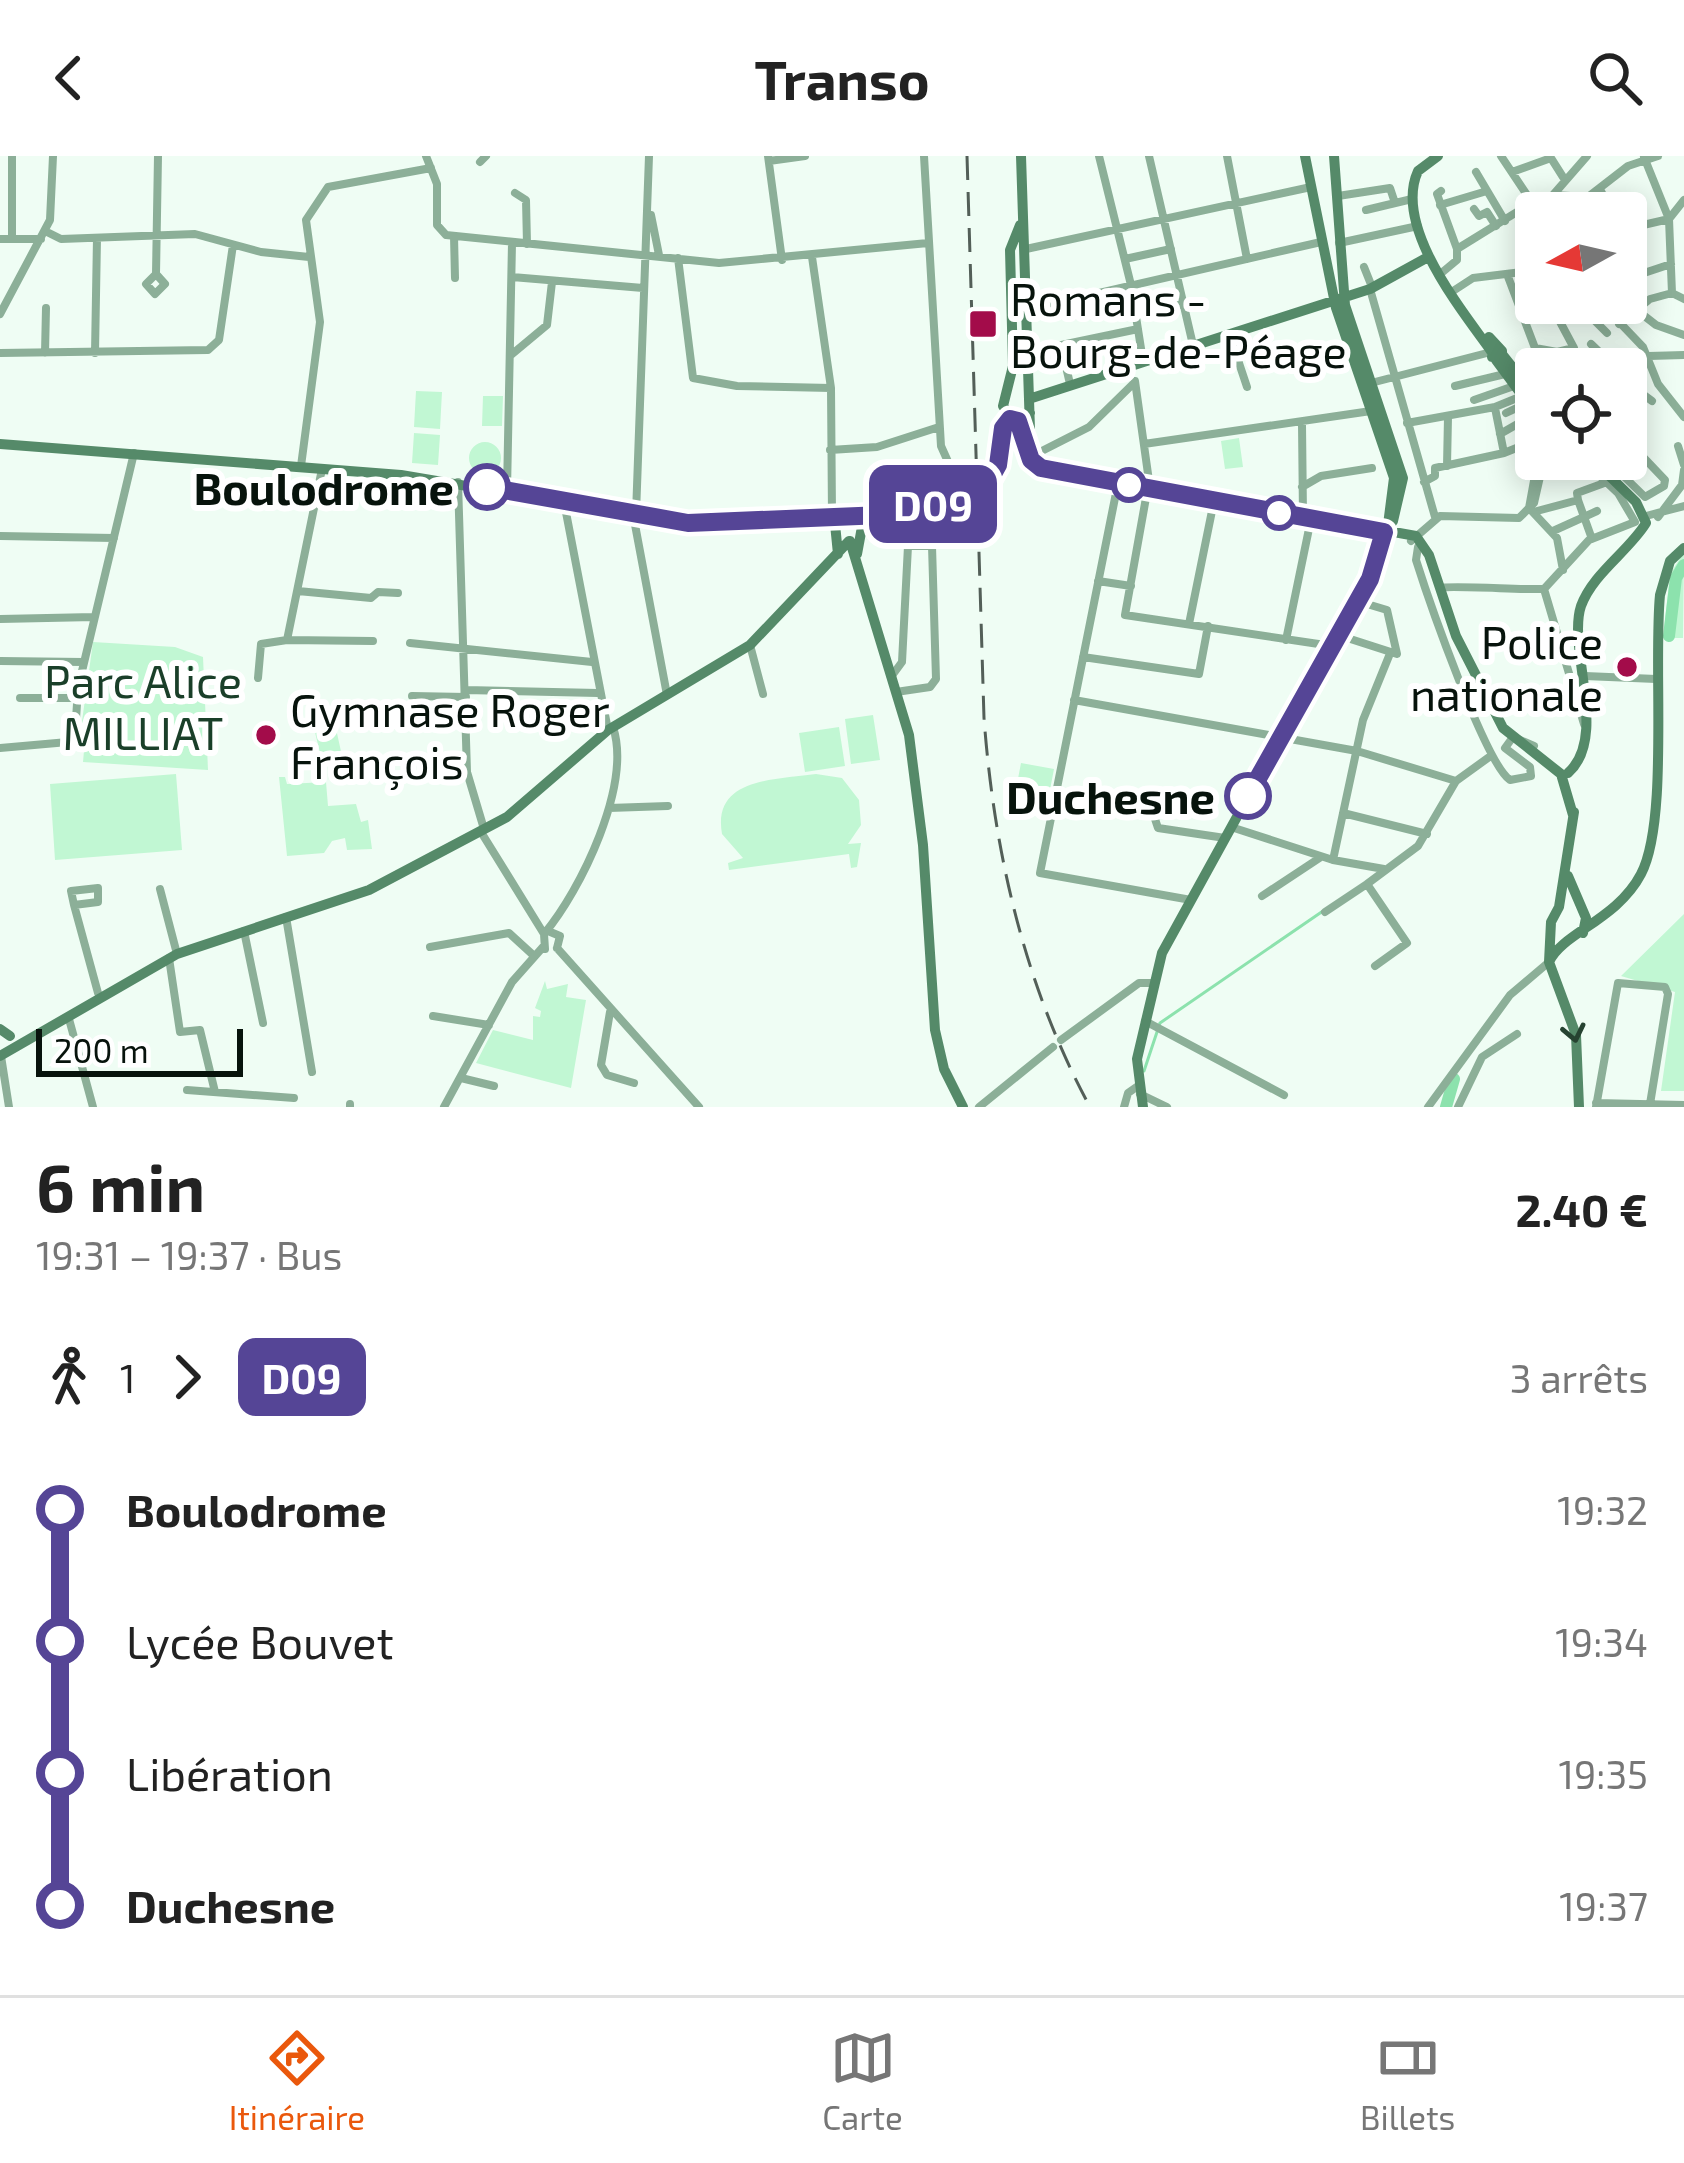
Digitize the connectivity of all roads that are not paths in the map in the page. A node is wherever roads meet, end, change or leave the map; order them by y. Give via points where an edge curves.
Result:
1 (12, 156) edge
2 (53, 156) edge
3 (158, 156) edge
4 (426, 156) edge
5 (649, 156) edge
6 (805, 156) edge
7 (925, 156) edge
8 (1020, 156) edge
9 (1100, 156) edge
10 (1149, 156) edge
11 (1226, 156) edge
12 (1305, 156) edge
13 (1334, 156) edge
14 (1412, 156) edge
15 (1438, 156) edge
16 (1501, 156) edge
17 (1587, 156) edge
18 (1658, 156) edge
19 (1643, 157) edge
20 (769, 158) edge
21 (1551, 158) edge
22 (431, 168) junction
23 (1418, 171) junction
24 (1476, 172) dead end
25 (1512, 172) junction
26 (1563, 177) junction
27 (1311, 187) junction
28 (1600, 189) junction
29 (1441, 191) dead end
30 (1487, 191) junction
31 (1526, 192) edge
32 (1554, 192) edge
33 (1596, 192) edge
34 (1602, 192) edge
35 (515, 193) dead end
36 (1338, 196) junction
37 (1412, 199) junction
38 (1236, 203) junction
39 (1395, 203) junction
40 (1684, 203) edge
41 (1440, 205) junction
42 (649, 208) junction
43 (1474, 209) dead end
44 (1366, 210) dead end
45 (1515, 214) edge
46 (1164, 219) junction
47 (1669, 219) junction
48 (1501, 223) junction
49 (1647, 224) edge
50 (1420, 226) junction
51 (1118, 230) junction
52 (156, 234) junction
53 (43, 236) junction
54 (454, 236) junction
55 (12, 238) junction
56 (97, 238) junction
57 (0, 239) edge
58 (1321, 242) junction
59 (512, 243) junction
60 (928, 243) junction
61 (1339, 243) junction
62 (527, 244) junction
63 (233, 245) junction
64 (1019, 249) junction
65 (1171, 249) junction
66 (1456, 249) junction
67 (645, 253) junction
68 (659, 255) junction
69 (309, 257) junction
70 (812, 257) junction
71 (1429, 257) junction
72 (678, 258) junction
73 (1247, 259) junction
74 (782, 260) junction
75 (1125, 260) junction
76 (1671, 263) junction
77 (1364, 267) dead end
78 (1647, 272) edge
79 (1515, 273) edge
80 (155, 274) dead end
81 (1507, 274) junction
82 (1177, 275) junction
83 (1439, 275) junction
84 (455, 278) dead end
85 (512, 278) junction
86 (552, 282) junction
87 (1131, 285) junction
88 (644, 288) junction
89 (1371, 288) junction
90 (1672, 292) junction
91 (1450, 293) junction
92 (1515, 295) edge
93 (1340, 298) junction
94 (1684, 299) edge
95 (1183, 304) junction
96 (1647, 305) edge
97 (46, 308) dead end
98 (1024, 310) junction
99 (0, 314) edge
100 (1135, 315) junction
101 (1647, 318) edge
102 (1526, 324) edge
103 (1561, 324) edge
104 (1594, 324) edge
105 (1619, 324) edge
106 (1138, 329) junction
107 (1607, 333) dead end
108 (1684, 334) edge
109 (1061, 345) junction
110 (1192, 345) junction
111 (1026, 352) junction
112 (0, 353) edge
113 (45, 353) junction
114 (94, 353) junction
115 (1495, 353) junction
116 (511, 355) junction
117 (1684, 355) edge
118 (1649, 356) junction
119 (1238, 360) tunnel mouth
120 (1137, 362) junction
121 (1392, 374) junction
122 (1505, 374) junction
123 (1135, 381) junction
124 (1371, 383) junction
125 (1515, 383) edge
126 (1070, 384) junction
127 (1008, 386) junction
128 (1455, 386) dead end
129 (1515, 386) edge
130 (1247, 387) dead end
131 (831, 388) junction
132 (1030, 392) junction
133 (1647, 398) edge
134 (1474, 400) dead end
135 (1652, 401) dead end
136 (1515, 402) edge
137 (1515, 404) edge
138 (1495, 407) junction
139 (1515, 408) edge
140 (1371, 411) junction
141 (1030, 412) junction
142 (1506, 413) dead end
143 (1683, 414) edge
144 (1011, 417) junction
145 (1448, 417) junction
146 (1515, 417) edge
147 (1407, 423) junction
148 (1301, 424) junction
149 (940, 427) junction
150 (1500, 434) junction
151 (1028, 440) junction
152 (0, 443) edge
153 (1144, 444) junction
154 (1678, 446) dead end
155 (1515, 449) edge
156 (830, 450) junction
157 (134, 453) junction
158 (1504, 453) junction
159 (1030, 457) junction
160 (1647, 463) edge
161 (302, 466) junction
162 (1381, 466) junction
163 (1447, 466) junction
164 (322, 467) junction
165 (949, 467) junction
166 (1684, 468) edge
167 (1538, 480) edge
168 (1540, 480) edge
169 (1610, 480) edge
170 (1631, 480) edge
171 (458, 482) junction
172 (1424, 482) junction
173 (1606, 482) joint
174 (1118, 483) junction
175 (1302, 487) junction
176 (1148, 489) junction
177 (507, 490) junction
178 (1578, 500) junction
179 (563, 501) junction
180 (1214, 501) junction
181 (903, 502) dead end
182 (1684, 506) edge
183 (1533, 510) junction
184 (1598, 511) dead end
185 (635, 514) junction
186 (1584, 517) junction
187 (1307, 518) junction
188 (1435, 518) junction
189 (1645, 520) junction
190 (845, 527) junction
191 (1552, 531) junction
192 (1384, 532) junction
193 (0, 536) edge
194 (114, 538) junction
195 (1592, 539) junction
196 (1415, 541) junction
197 (932, 546) junction
198 (1684, 548) edge
199 (837, 557) junction
200 (858, 559) junction
201 (1563, 569) junction
202 (1098, 581) junction
203 (1130, 586) junction
204 (1439, 589) junction
205 (1544, 589) junction
206 (298, 591) junction
207 (398, 593) dead end
208 (1358, 601) junction
209 (94, 617) junction
210 (0, 619) edge
211 (1189, 624) junction
212 (1208, 626) junction
213 (287, 640) junction
214 (1286, 640) junction
215 (1335, 640) junction
216 (373, 641) dead end
217 (410, 644) dead end
218 (750, 645) junction
219 (464, 650) junction
220 (1389, 656) junction
221 (1083, 657) junction
222 (0, 661) edge
223 (83, 662) junction
224 (592, 662) junction
225 (891, 676) junction
226 (1585, 676) junction
227 (259, 678) dead end
228 (1656, 679) junction
229 (896, 692) junction
230 (466, 693) junction
231 (598, 693) junction
232 (668, 694) junction
233 (763, 694) dead end
234 (412, 695) dead end
235 (20, 698) dead end
236 (76, 698) junction
237 (1075, 700) junction
238 (1494, 708) junction
239 (1584, 724) junction
240 (610, 728) junction
241 (1282, 736) junction
242 (1511, 738) junction
243 (1534, 746) junction
244 (0, 748) edge
245 (1357, 751) junction
246 (1492, 755) junction
247 (1564, 773) junction
248 (1456, 782) junction
249 (1054, 802) junction
250 (668, 806) dead end
251 (609, 808) junction
252 (1343, 813) junction
253 (483, 831) junction
254 (1228, 832) junction
255 (1427, 834) junction
256 (1322, 856) junction
257 (1333, 860) junction
258 (1567, 866) junction
259 (1386, 869) junction
260 (1367, 884) junction
261 (160, 889) dead end
262 (1262, 896) dead end
263 (1191, 900) junction
264 (74, 905) dead end
265 (1617, 906) junction
266 (1559, 907) junction
267 (1581, 910) junction
268 (1325, 912) dead end
269 (286, 917) junction
270 (244, 929) junction
271 (550, 933) junction
272 (1582, 933) junction
273 (1561, 936) junction
274 (430, 947) dead end
275 (543, 947) junction
276 (557, 948) junction
277 (532, 954) junction
278 (173, 956) junction
279 (1549, 962) junction
280 (1375, 965) dead end
281 (1152, 983) junction
282 (101, 998) junction
283 (611, 1010) junction
284 (433, 1016) dead end
285 (69, 1018) junction
286 (1145, 1021) junction
287 (262, 1023) dead end
288 (489, 1025) junction
289 (1517, 1034) dead end
290 (3, 1040) edge
291 (1470, 1047) junction
292 (1482, 1057) junction
293 (312, 1072) dead end
294 (460, 1078) junction
295 (634, 1083) dead end
296 (494, 1086) dead end
297 (187, 1090) dead end
298 (215, 1092) junction
299 (1285, 1095) dead end
300 (1140, 1096) edge
301 (294, 1098) dead end
302 (1650, 1104) edge
303 (1596, 1105) edge
304 (1684, 1105) edge
305 (6, 1106) edge
306 (93, 1107) edge
307 (444, 1107) edge
308 (699, 1107) edge
309 (963, 1107) edge
310 (979, 1107) edge
311 (1124, 1107) edge
312 (1167, 1107) edge
313 (1428, 1107) edge
314 (1458, 1107) edge
315 (1579, 1107) edge

1 - 55 street
2 - 53 street
3 - 52 street
4 - 22 street
5 - 42 street
6 - 20 street
7 - 60 street
8 - 64 main road
9 - 51 street
10 - 46 street
11 - 38 street
12 - 27 main road
13 - 36 main road
14 - 23 main road
15 - 23 main road
16 - 25 street
17 - 26 street
18 - 19 street
19 - 28 street
19 - 47 street
20 - 74 street
21 - 25 street
21 - 26 street
22 - 54 street via 437,225
22 - 69 street via 328,187 304,225
23 - 37 main road
24 - 30 street
25 - 31 street
26 - 32 street
27 - 38 street
27 - 58 main road
28 - 33 street
28 - 34 street
29 - 41 street
30 - 41 street
30 - 48 street
35 - 62 street via 526,200
36 - 39 street via 1390,188
36 - 61 main road
37 - 39 street
37 - 50 main road
38 - 46 street
38 - 73 street
39 - 44 street
40 - 47 street
41 - 66 street
42 - 67 street
42 - 68 street
43 - 48 street
45 - 48 street
46 - 51 street
46 - 65 street
47 - 49 street
47 - 76 street
48 - 66 street
50 - 61 street
50 - 71 main road
51 - 64 street
51 - 75 street
52 - 56 street
52 - 63 street via 195,233
52 - 80 street
53 - 55 street
53 - 56 street
53 - 99 street
54 - 59 street
54 - 84 street
55 - 57 street
56 - 114 street
58 - 73 street
58 - 93 main road
59 - 62 street
59 - 85 street
60 - 70 street
60 - 149 street
61 - 93 main road
62 - 67 street
63 - 69 street
63 - 114 street via 219,340 208,350
64 - 98 main road
64 - 127 main road
65 - 75 street
65 - 82 street
66 - 83 street via 1457,260
67 - 68 street
67 - 88 street
68 - 72 street
69 - 161 street via 320,322
70 - 74 street
70 - 131 street
71 - 83 main road
71 - 89 main road
72 - 74 street
72 - 131 street via 692,378
73 - 82 street
75 - 87 street
76 - 78 street
76 - 90 street
77 - 89 street
79 - 81 street
81 - 91 street via 1473,278
81 - 92 street
82 - 87 street
82 - 95 street
83 - 91 main road
85 - 86 street
85 - 116 street
86 - 88 street
86 - 116 street via 547,325
87 - 98 street
87 - 100 street
88 - 185 street
89 - 93 main road
89 - 121 street
90 - 94 street
90 - 96 street
91 - 115 main road
93 - 110 main road
93 - 124 main road
93 - 140 main road
95 - 100 street
95 - 110 street
97 - 113 street
98 - 111 main road
100 - 106 street
101 - 108 street
102 - 103 street via 1535,348 1557,352 1574,348
104 - 107 street
105 - 118 street
106 - 109 street
106 - 120 street
109 - 111 street
109 - 126 street
110 - 120 main road
111 - 132 main road
112 - 113 street
113 - 114 street
115 - 121 street
115 - 122 main road
115 - 125 main road
116 - 177 street
117 - 118 street
118 - 143 street via 1658,384
119 - 130 street
120 - 123 street
120 - 126 main road
121 - 124 street
121 - 147 street
122 - 128 street
122 - 129 main road
123 - 153 street
123 - 159 street via 1089,427
124 - 192 main road via 1403,478
126 - 132 main road
127 - 132 main road
127 - 144 main road
131 - 156 street
132 - 141 main road
133 - 135 street
134 - 136 street
137 - 138 street
138 - 145 street
138 - 150 street
139 - 142 street
140 - 148 street
140 - 162 main road
141 - 144 main road
141 - 151 main road
144 - 151 main road
144 - 190 main road via 997,425 996,472 984,486
145 - 147 street
145 - 163 street
146 - 150 street
147 - 172 street
148 - 153 street
148 - 175 street
149 - 156 street via 877,447
149 - 165 street
150 - 158 street
151 - 159 main road
152 - 157 main road
153 - 176 street
154 - 166 street
155 - 158 street
156 - 190 street
157 - 161 main road
157 - 194 street
158 - 163 street
159 - 174 main road via 1053,471
160 - 170 street via 1665,480 1651,497
161 - 164 main road
162 - 175 street
162 - 192 main road via 1394,485
163 - 172 street
164 - 171 main road
164 - 206 street
165 - 181 street via 937,485
165 - 197 street via 959,507
166 - 189 street via 1682,485
167 - 183 street
168 - 183 street
169 - 189 main road
171 - 177 main road
171 - 219 street
172 - 188 street
173 - 178 street via 1577,493
173 - 189 street
174 - 176 main road
174 - 202 street
175 - 187 street
176 - 180 main road
176 - 203 street
177 - 179 main road
178 - 183 street
178 - 186 street
179 - 185 main road
179 - 224 street
180 - 187 main road
180 - 211 street
182 - 189 street
183 - 188 street via 1512,519
183 - 191 street
184 - 186 street
185 - 190 main road
185 - 232 street
186 - 191 street
186 - 195 street
187 - 192 main road
187 - 214 street
188 - 196 street
189 - 195 street
189 - 226 main road via 1580,609
190 - 199 main road
190 - 200 main road
191 - 201 street
192 - 196 main road
192 - 208 main road
193 - 194 street
194 - 209 street
195 - 201 street
196 - 204 main road
196 - 246 street via 1439,636
197 - 225 street via 908,546 902,662
197 - 229 street via 935,679 930,687
198 - 228 main road via 1670,561 1660,596
199 - 200 main road
199 - 218 main road
200 - 225 main road
201 - 205 street
202 - 203 street
202 - 221 street
203 - 211 street via 1125,615
204 - 205 street
204 - 238 main road
205 - 239 street
206 - 207 street
206 - 213 street
208 - 215 main road
208 - 220 street via 1389,614 1397,654
209 - 210 street
209 - 223 street
211 - 212 street
212 - 214 street
212 - 221 street via 1199,674
213 - 216 street
213 - 227 street via 261,644
214 - 215 street
215 - 220 street
215 - 241 main road
217 - 219 street
218 - 232 main road
218 - 233 street
219 - 224 street
219 - 230 street
220 - 245 street
221 - 237 street
222 - 223 street
223 - 236 street
224 - 231 street
225 - 229 main road
226 - 228 street
226 - 239 main road
228 - 265 main road via 1651,850
229 - 309 main road via 915,771 935,1030
230 - 231 street
230 - 234 street
230 - 253 street via 467,772
231 - 240 street
232 - 240 main road
235 - 236 street
236 - 244 street via 71,741
237 - 241 street
237 - 249 street
238 - 242 main road
238 - 243 main road
239 - 247 main road via 1580,759
240 - 251 street via 616,769
240 - 253 main road
241 - 245 street
241 - 254 main road
242 - 243 street
242 - 246 street via 1505,748 1530,766 1531,776 1510,779
242 - 247 main road
243 - 247 main road
245 - 248 street
245 - 252 street
246 - 248 street
247 - 258 main road via 1573,815
248 - 255 street
249 - 254 street via 1145,806 1158,828
249 - 263 street via 1040,873
250 - 251 street
251 - 271 street
252 - 255 street
252 - 257 street
253 - 269 main road via 369,890
253 - 271 street
254 - 256 street
254 - 263 main road
255 - 259 street
256 - 257 street
256 - 262 street
257 - 259 street
258 - 266 main road
258 - 267 main road
259 - 260 street
260 - 268 street
260 - 280 street via 1406,943
261 - 278 street
263 - 281 main road
264 - 282 street
265 - 267 main road
265 - 272 main road
266 - 267 main road
266 - 273 main road via 1552,916
267 - 272 main road
269 - 270 main road
269 - 293 street
270 - 278 main road
270 - 287 street
271 - 275 street
271 - 276 street
272 - 273 main road
273 - 279 main road
274 - 277 street via 509,933
275 - 276 street
275 - 277 street
276 - 283 street
277 - 288 street
278 - 282 main road
278 - 298 street via 181,1032 200,1030
279 - 291 street via 1510,994
279 -> 315 main road via 1576,1035
281 - 286 main road
281 - 310 street via 1139,983
282 - 285 main road
283 - 295 street via 601,1065
283 - 308 street
284 - 288 street
285 - 290 main road via 38,1036
285 - 306 street
286 - 299 street
286 - 300 main road
288 - 294 street
289 - 292 street
290 - 305 street
291 - 292 street
291 - 313 street
292 - 314 street
294 - 296 street
294 - 307 street
297 - 298 street
298 - 301 street
300 - 311 street via 1128,1093
300 - 312 street
302 - 303 street
302 - 303 street via 1668,994 1626,979 1618,983 1604,1041
302 - 304 street

